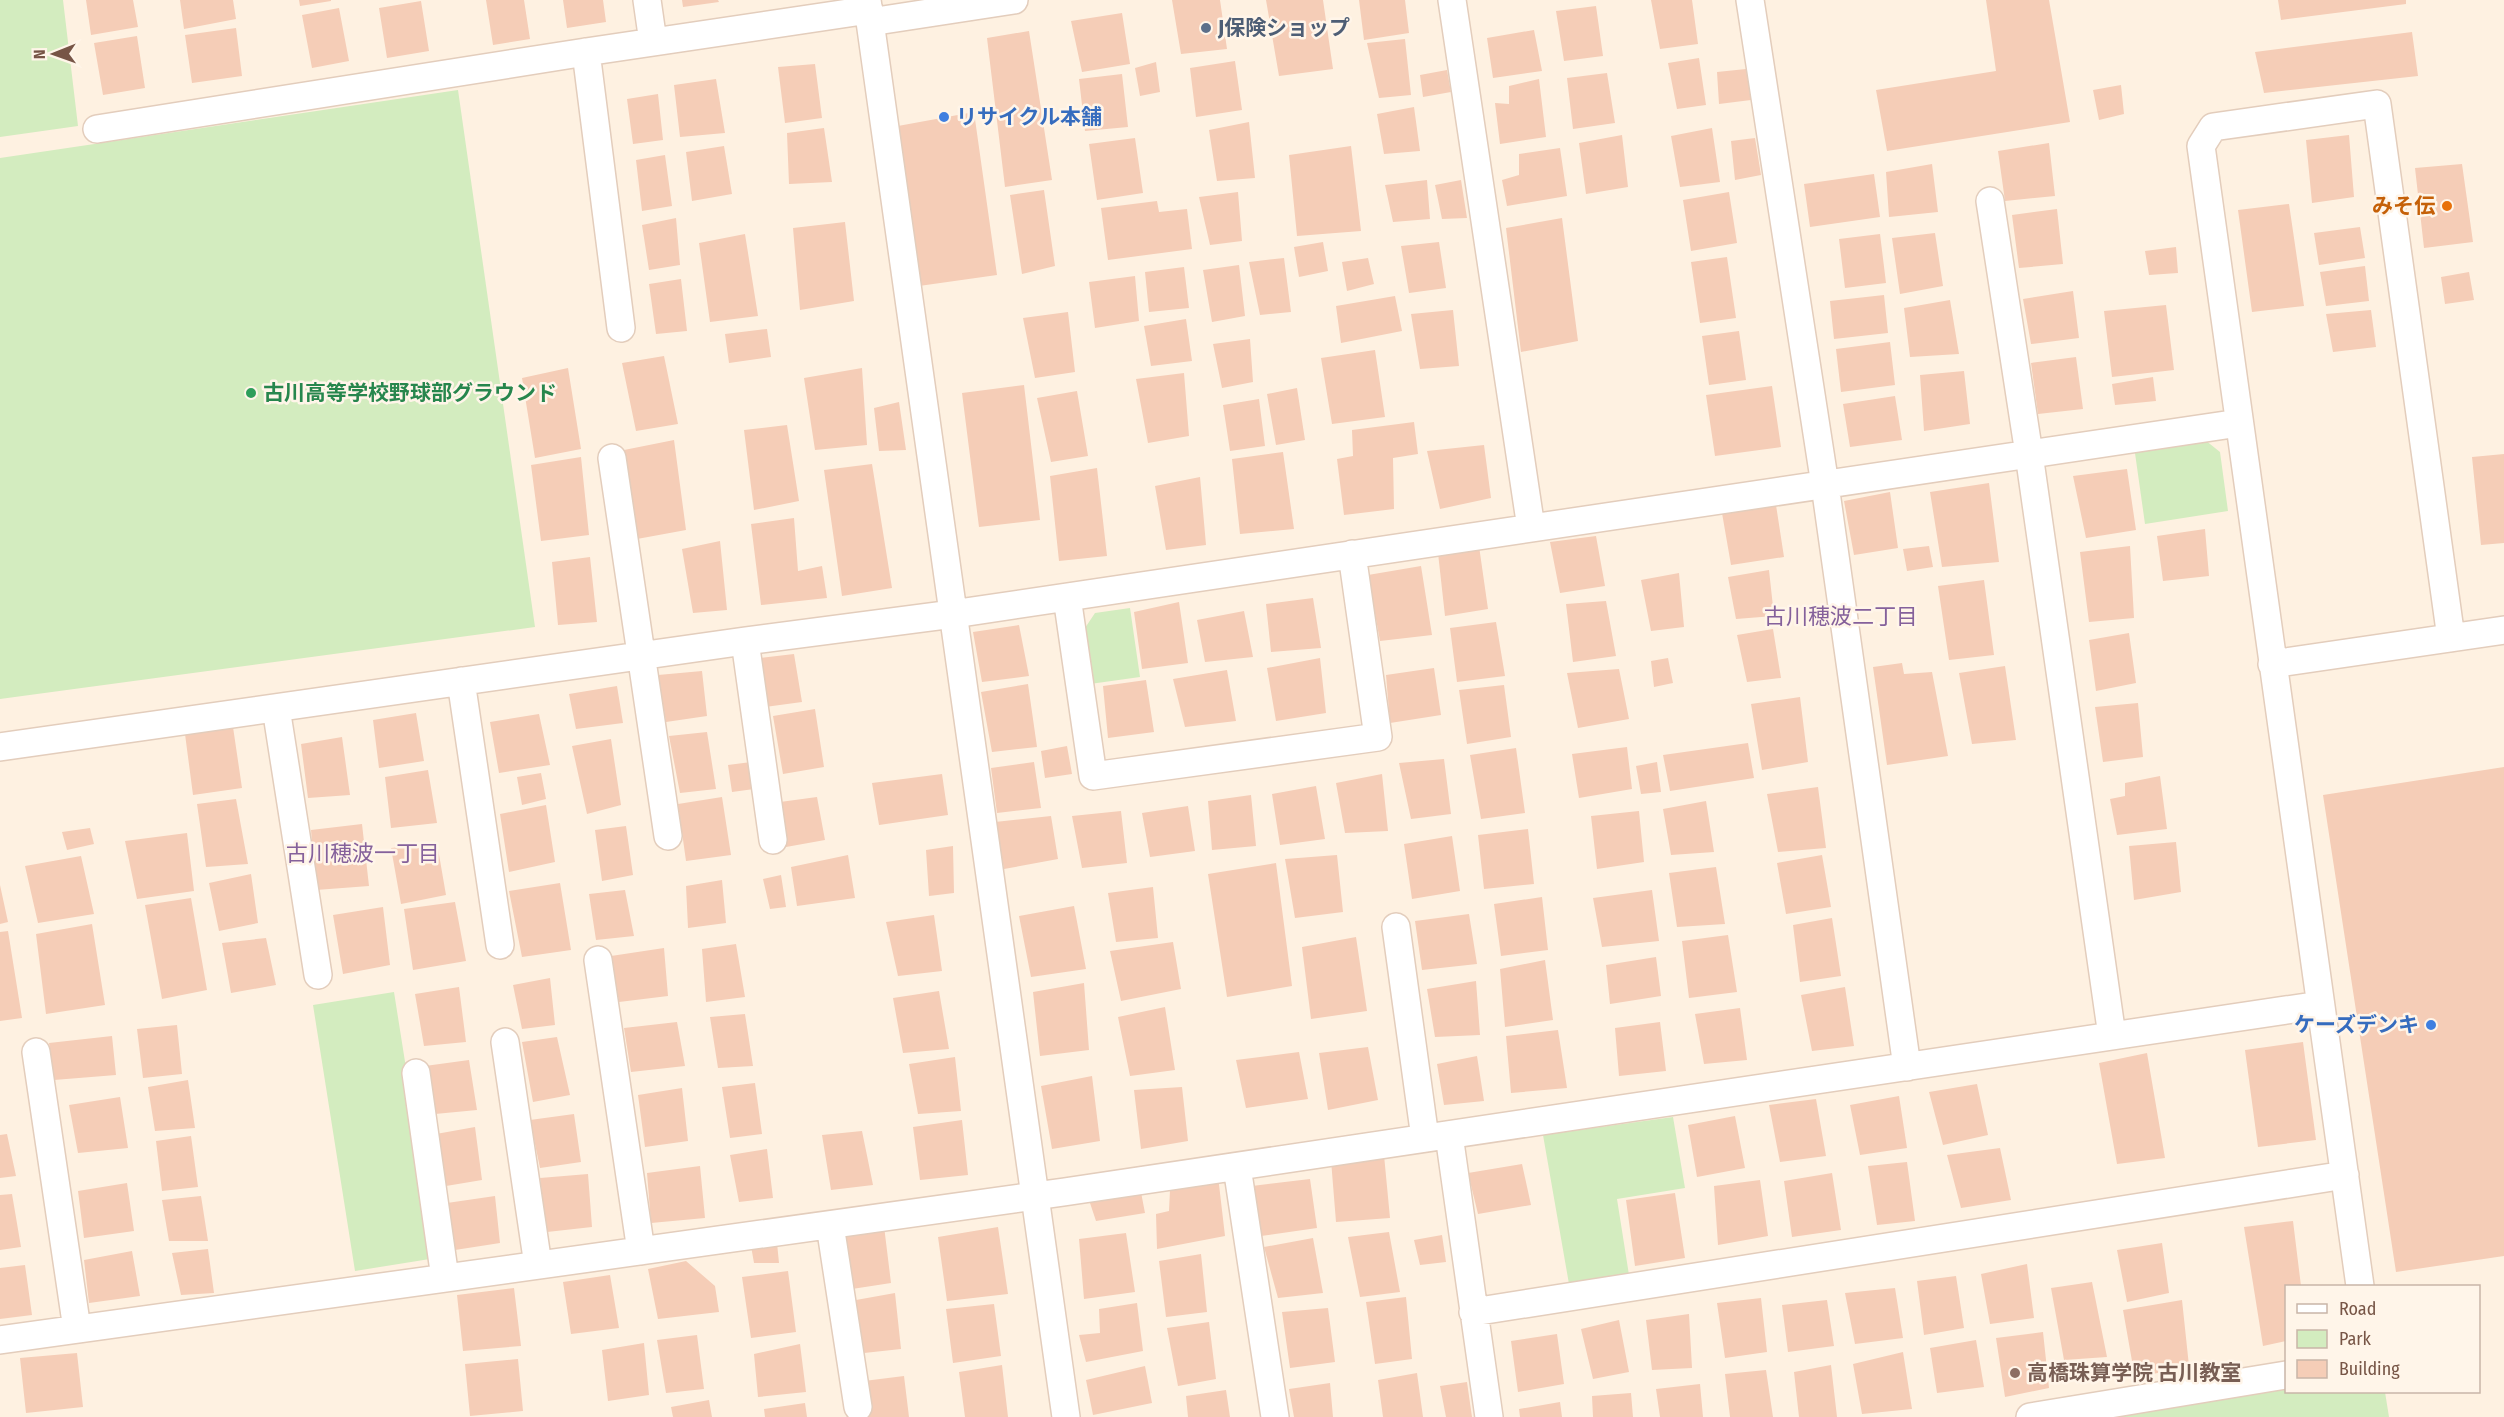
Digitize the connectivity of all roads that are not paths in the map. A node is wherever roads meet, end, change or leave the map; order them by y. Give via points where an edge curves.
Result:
1 (647, 0) edge
2 (1014, 0) edge
3 (1452, 0) edge
4 (1750, 0) edge
5 (869, 11) edge
6 (653, 42) junction
7 (586, 52) junction
8 (97, 129) dead end
9 (1990, 201) dead end
10 (621, 328) dead end
11 (2239, 423) junction
12 (2029, 454) junction
13 (612, 458) dead end
14 (1826, 485) junction
15 (1531, 528) junction
16 (1352, 555) junction
17 (1067, 597) junction
18 (953, 614) junction
19 (2504, 630) edge
20 (2451, 638) junction
21 (745, 641) junction
22 (640, 656) junction
23 (2272, 664) junction
24 (461, 681) junction
25 (276, 708) junction
26 (0, 747) edge
27 (668, 836) dead end
28 (773, 840) dead end
29 (1396, 927) dead end
30 (500, 945) dead end
31 (598, 960) dead end
32 (318, 975) dead end
33 (2320, 1005) junction
34 (2112, 1036) junction
35 (505, 1042) dead end
36 (36, 1052) dead end
37 (1907, 1067) junction
38 (416, 1073) dead end
39 (1437, 1137) junction
40 (1237, 1167) junction
41 (2345, 1175) junction
42 (1035, 1196) junction
43 (830, 1225) junction
44 (640, 1251) junction
45 (538, 1265) junction
46 (444, 1278) junction
47 (2360, 1285) edge
48 (1473, 1312) junction
49 (77, 1329) junction
50 (0, 1340) edge
51 (2285, 1375) edge
52 (858, 1407) dead end
53 (1066, 1417) edge
54 (1275, 1417) edge
55 (1489, 1417) edge
56 (2030, 1417) edge

1 - 6 street
2 - 5 street
3 - 15 street
4 - 14 street
5 - 6 street
5 - 18 street
6 - 7 street
7 - 8 street
7 - 10 street
9 - 12 street
11 - 12 street
11 - 20 street via 2201,146 2213,127 2377,104
11 - 23 street
12 - 14 street
12 - 34 street
13 - 22 street
14 - 15 street
14 - 37 street
15 - 16 street
16 - 17 street
16 - 17 street via 1378,737 1093,776
17 - 18 street
18 - 21 street
18 - 42 street
19 - 20 street
20 - 23 street
21 - 22 street
21 - 28 street
22 - 24 street
22 - 27 street
23 - 33 street
24 - 25 street
24 - 30 street
25 - 26 street
25 - 32 street
29 - 39 street
31 - 44 street
33 - 34 street
33 - 41 street
34 - 37 street
35 - 45 street
36 - 49 street
37 - 39 street
38 - 46 street
39 - 40 street
39 - 48 street
40 - 42 street
40 - 54 street
41 - 47 street
41 - 48 street
42 - 43 street
42 - 53 street
43 - 44 street
43 - 52 street
44 - 45 street
45 - 46 street
46 - 49 street
48 - 55 street
49 - 50 street
51 - 56 street

